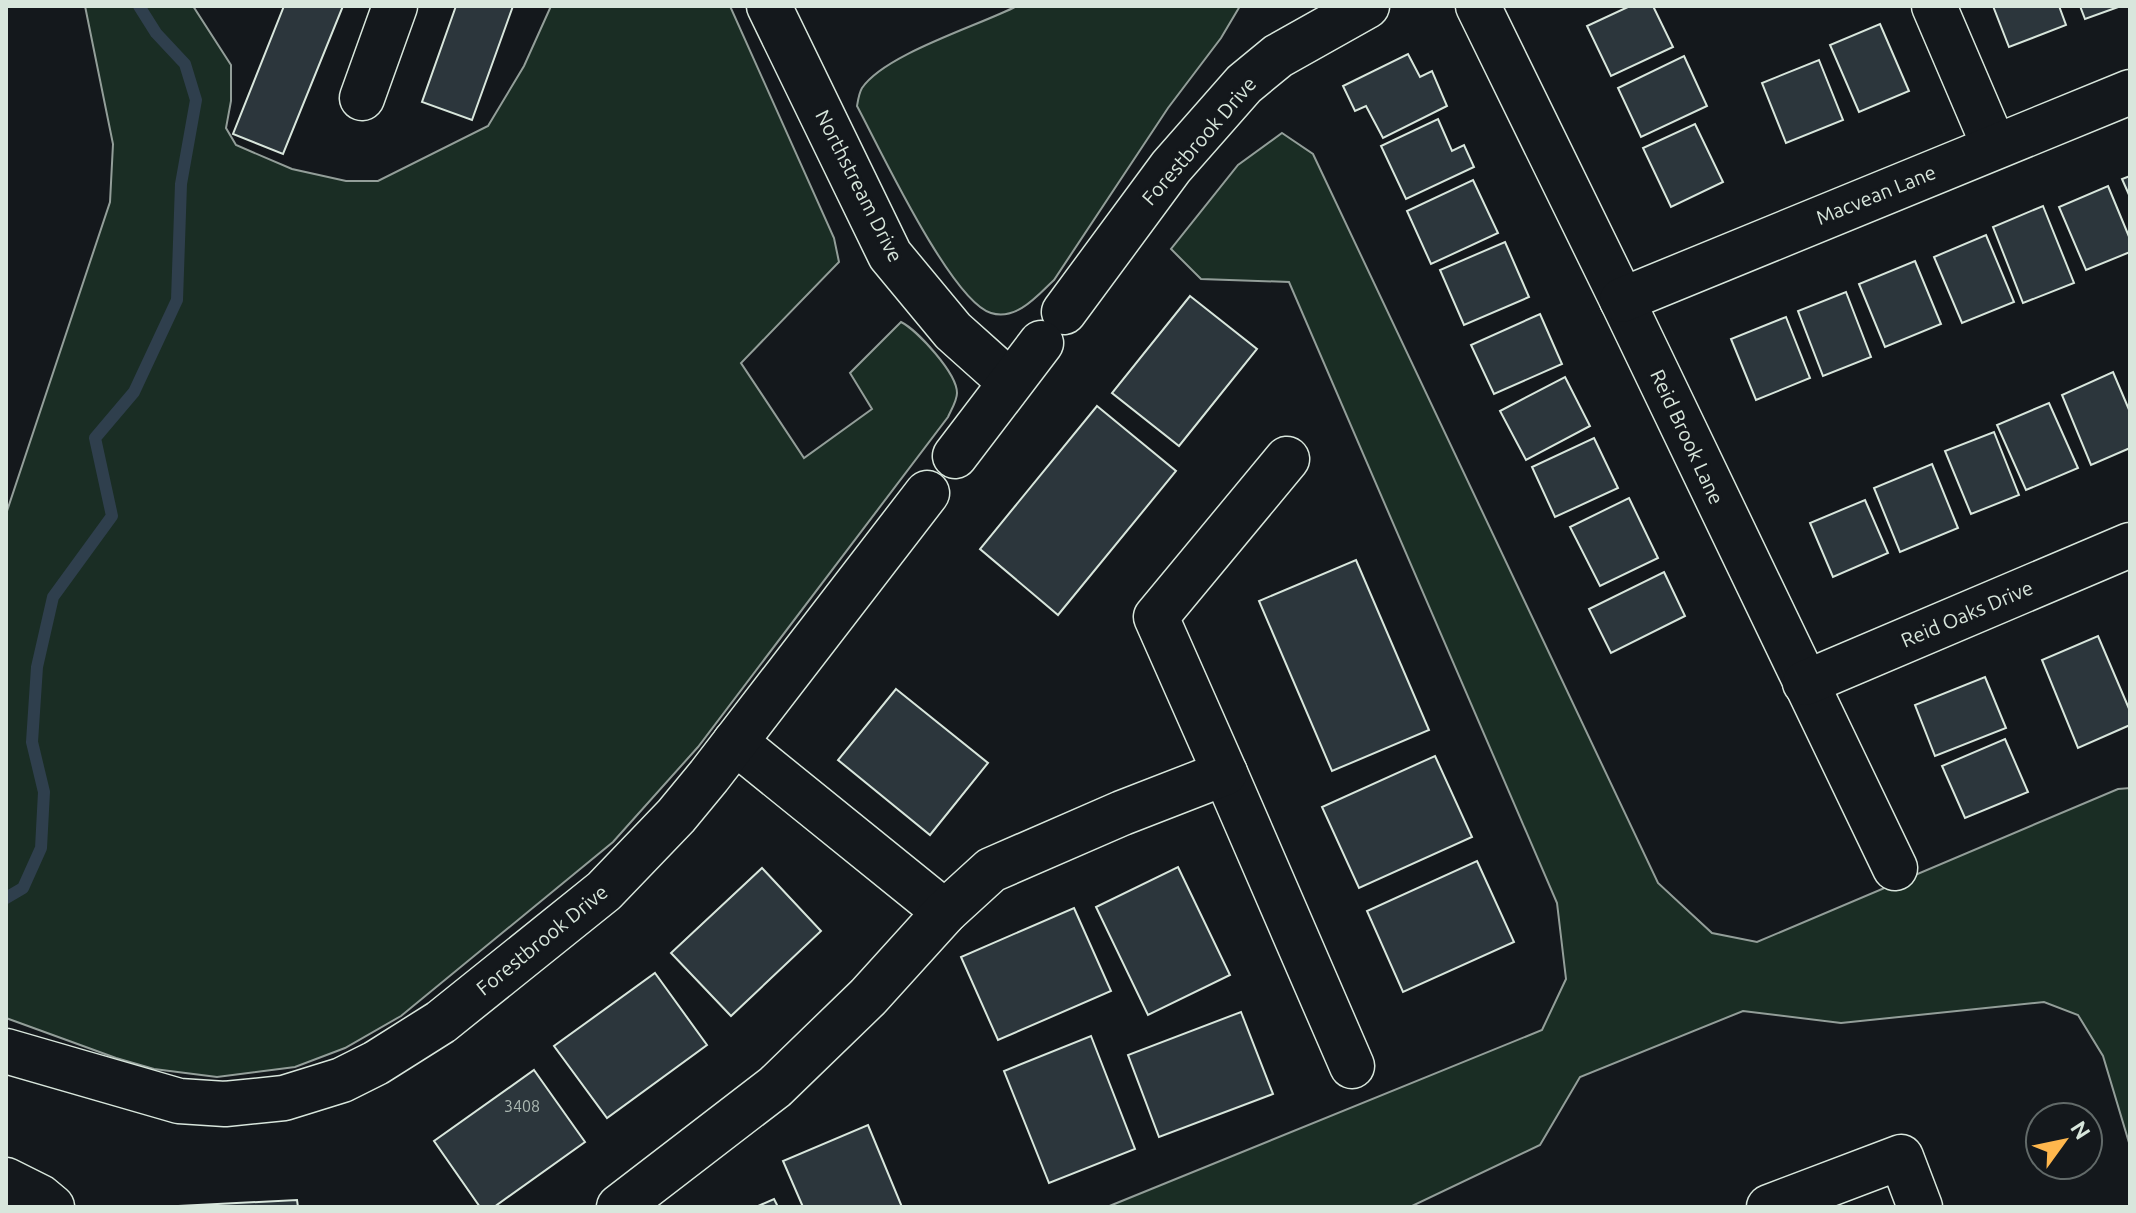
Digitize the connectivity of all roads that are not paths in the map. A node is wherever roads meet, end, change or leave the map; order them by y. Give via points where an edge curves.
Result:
1 (395, 6) edge
2 (769, 6) edge
3 (1367, 6) edge
4 (1478, 6) edge
5 (1934, 6) edge
6 (2130, 92) edge
7 (362, 98) dead end
8 (1994, 146) junction
9 (1622, 300) junction
10 (1010, 382) junction
11 (955, 456) dead end
12 (1287, 459) dead end
13 (927, 493) dead end
14 (2130, 545) edge
15 (1805, 683) junction
16 (735, 742) junction
17 (1225, 773) junction
18 (1895, 868) dead end
19 (945, 912) junction
20 (6, 1051) edge
21 (1352, 1066) dead end
22 (6, 1180) edge
23 (52, 1207) edge
24 (619, 1207) edge
25 (1769, 1207) edge
26 (1920, 1207) edge

1 - 7 street
2 - 10 street, Northstream Drive via 890,255 953,331
3 - 10 street, Forestbrook Drive via 1278,56 1244,84 1171,167
4 - 9 street, Reid Brook Lane
5 - 8 street
6 - 8 street, Macvean Lane
8 - 9 street, Macvean Lane
9 - 15 street, Reid Brook Lane
10 - 11 street, Forestbrook Drive
12 - 17 street via 1156,617
13 - 16 street, Forestbrook Drive
14 - 15 street, Reid Oaks Drive
15 - 18 street, Reid Brook Lane
16 - 19 street
16 - 20 street, Forestbrook Drive via 676,816 604,891 441,1022 342,1080 284,1098 225,1104 179,1101
17 - 19 street via 991,870
17 - 21 street
19 - 24 street via 775,1087
22 - 23 street
25 - 26 street via 1901,1157

